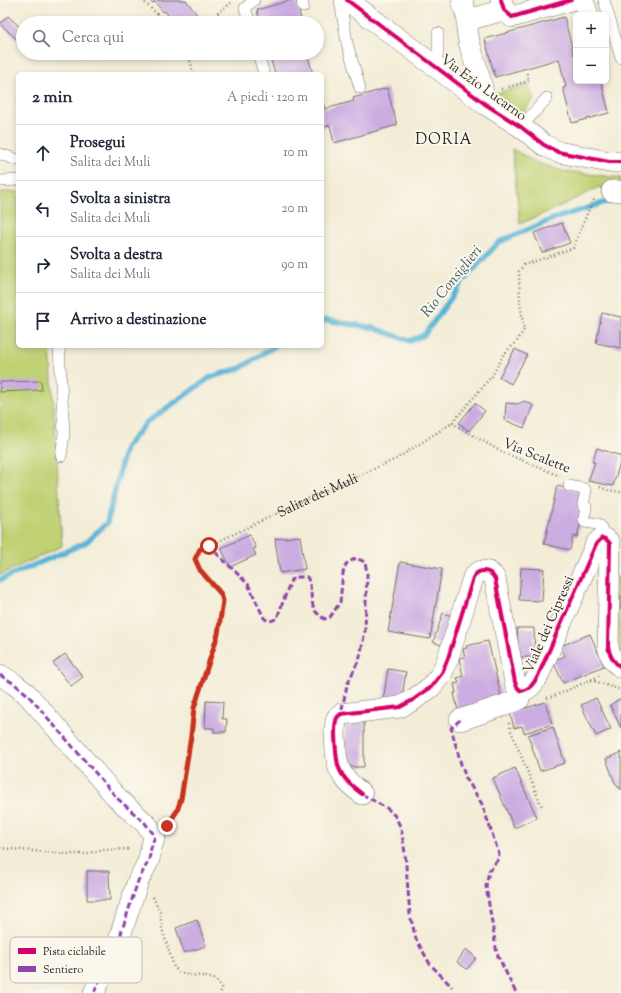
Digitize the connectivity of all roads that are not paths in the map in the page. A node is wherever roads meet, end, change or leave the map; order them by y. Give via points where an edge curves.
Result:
1 (254, 0) edge
2 (346, 0) edge
3 (462, 0) edge
4 (571, 0) edge
5 (583, 0) edge
6 (604, 0) edge
7 (502, 5) edge
8 (587, 12) edge
9 (248, 16) edge
10 (468, 20) junction
11 (438, 33) dead end
12 (621, 58) edge
13 (260, 60) edge
14 (436, 67) junction
15 (263, 72) edge
16 (360, 88) dead end
17 (492, 97) junction
18 (547, 98) dead end
19 (521, 127) junction
20 (0, 154) edge
21 (16, 159) edge
22 (621, 162) edge
23 (16, 180) edge
24 (0, 181) edge
25 (59, 348) edge
26 (61, 456) dead end
27 (567, 482) road end
28 (602, 538) junction
29 (613, 670) edge
30 (0, 675) edge
31 (521, 691) junction
32 (460, 720) dead end
33 (362, 794) dead end
34 (120, 937) edge
35 (98, 983) edge
36 (94, 993) edge

1 - 9 lane via 245,8
2 - 14 street, Via Ezio Lucarno
2 - 16 lane via 347,43
3 - 10 street
4 - 7 street via 512,17
5 - 8 street
6 - 12 lane
7 - 10 street
10 - 17 street via 468,42 481,83
11 - 14 lane
13 - 15 lane
14 - 17 street, Via Ezio Lucarno
17 - 19 street, Via Ezio Lucarno
18 - 19 lane
19 - 22 street, Via Ezio Lucarno via 544,145 558,152
20 - 21 lane
23 - 24 lane
25 - 26 lane via 64,434
27 - 28 lane via 586,491 583,504 586,507 585,522 598,524 601,527
28 - 29 street via 610,544 608,647 610,657 615,663
28 - 31 street, Viale dei Cipressi via 596,544 537,678 532,685
30 - 34 street via 26,694 118,799 145,823 153,842 149,860 138,881
31 - 32 street, Viale dei Cipressi via 519,699
31 - 33 street, Viale dei Cipressi via 515,682 495,579 491,573 481,571 473,578 448,658 442,673 431,687 400,707 341,714 336,719 334,727 339,769
35 - 36 street

